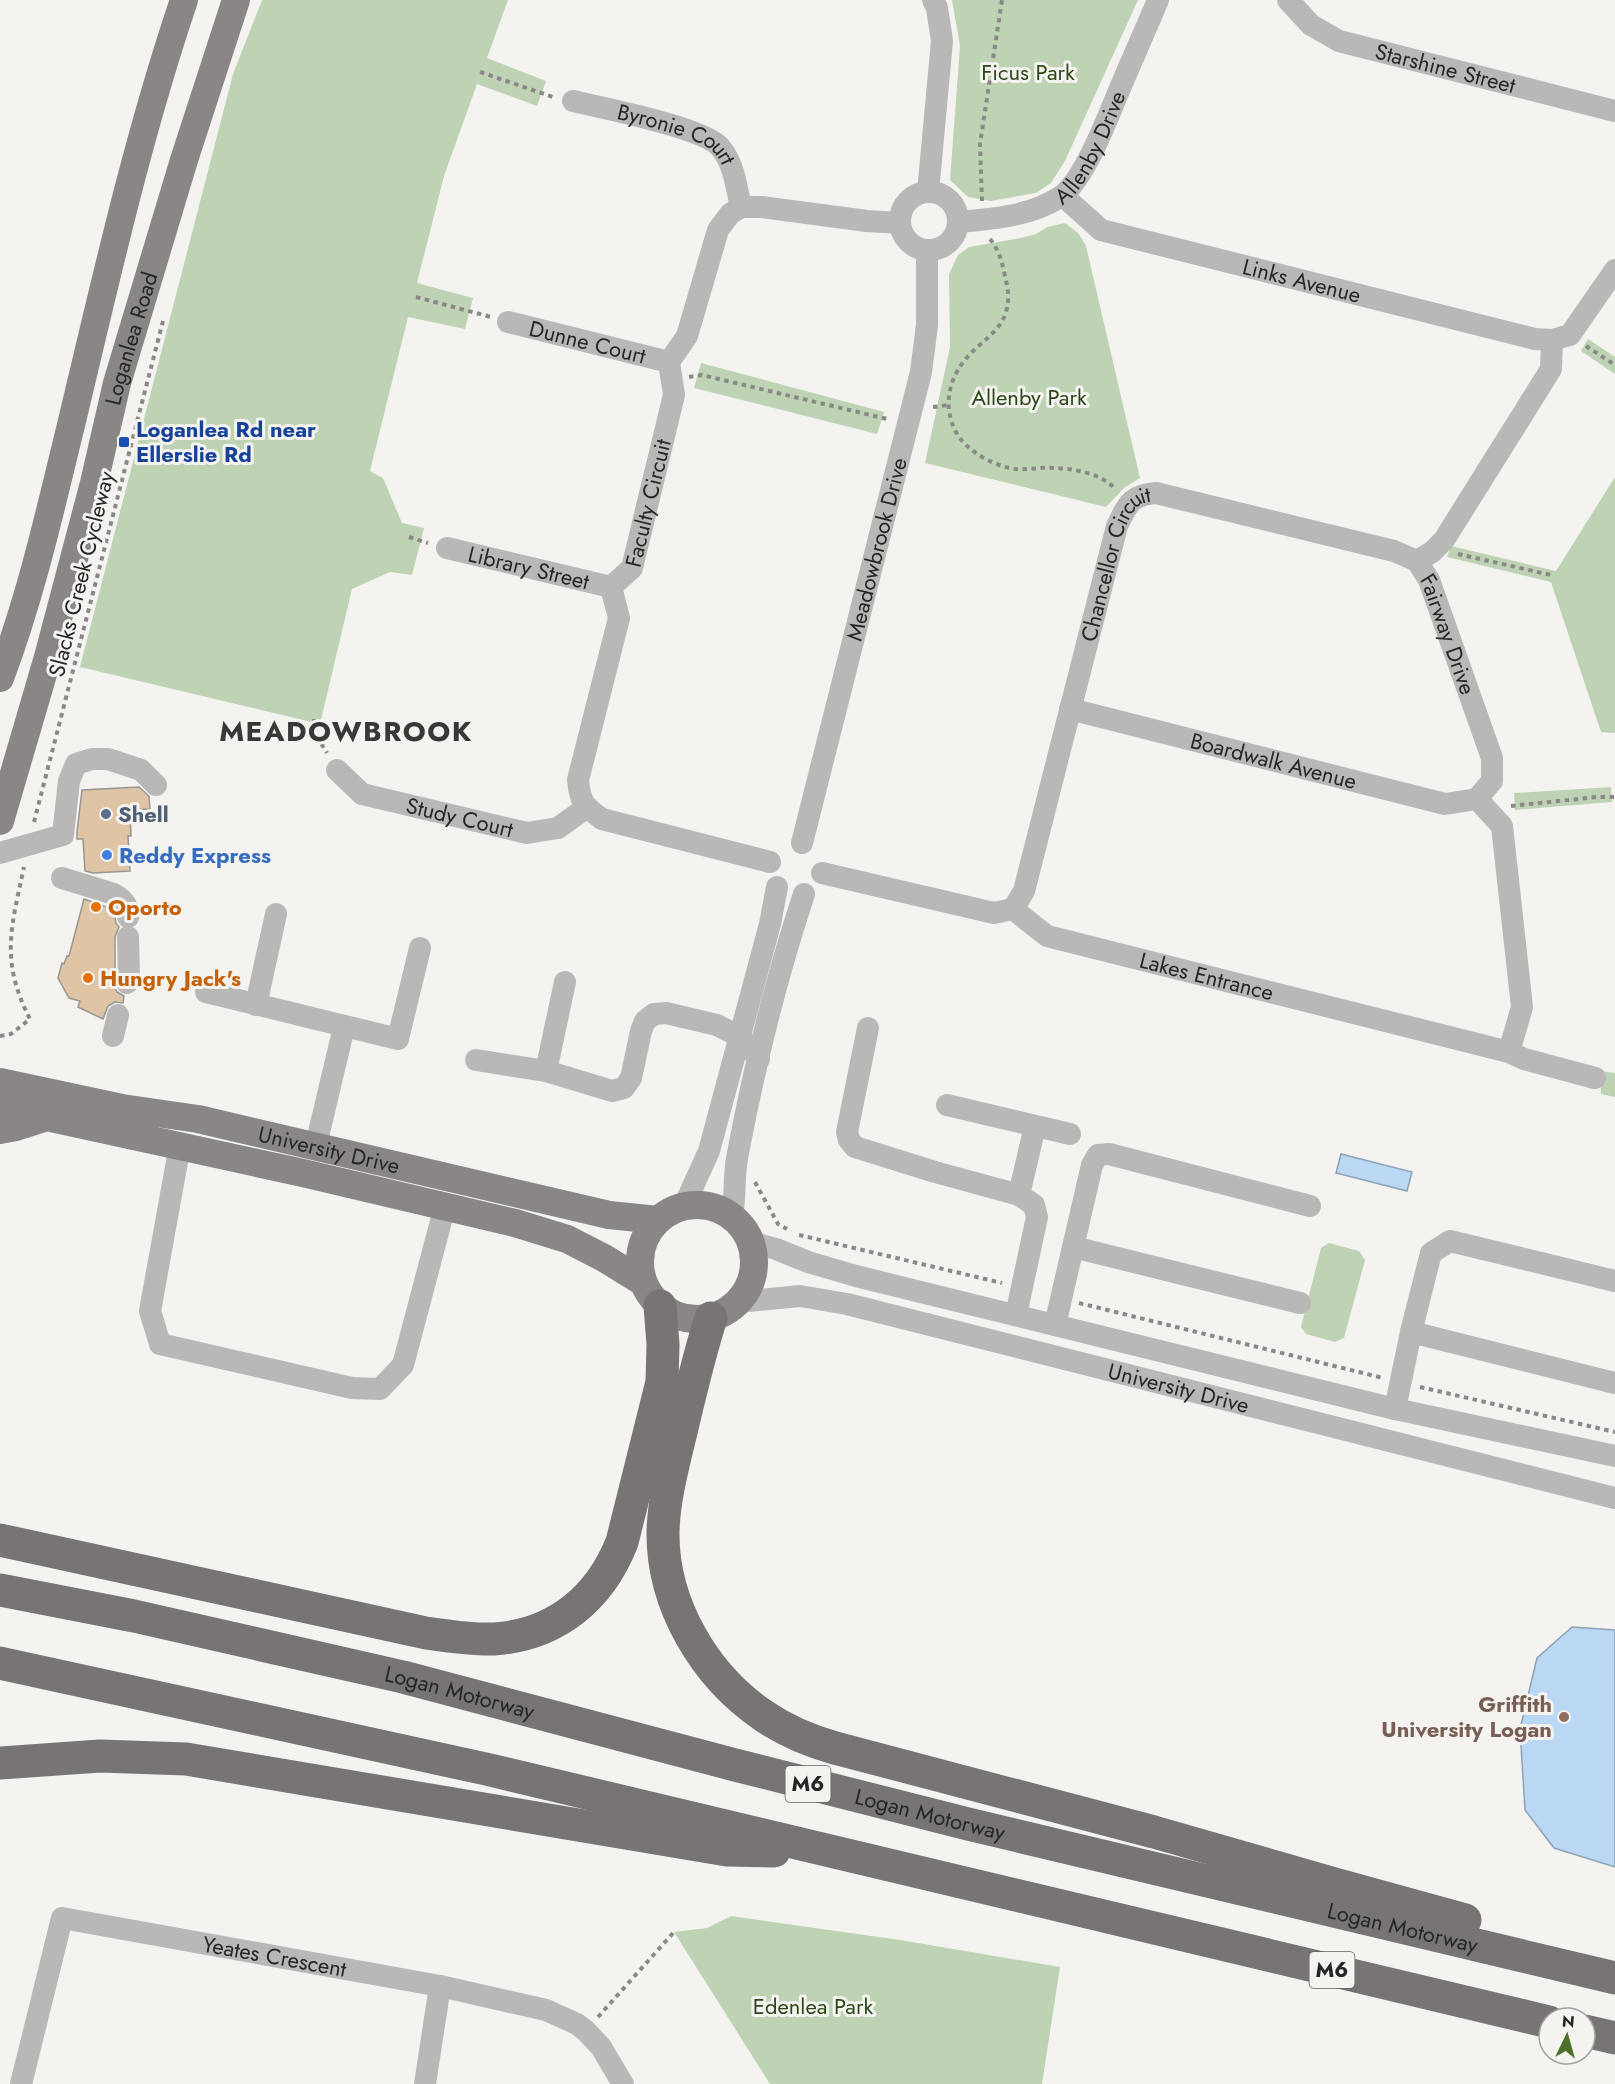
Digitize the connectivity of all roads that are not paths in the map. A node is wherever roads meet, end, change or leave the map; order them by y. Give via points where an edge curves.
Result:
1 (184, 0) edge
2 (236, 0) edge
3 (933, 0) edge
4 (1158, 0) edge
5 (1287, 0) edge
6 (573, 101) road end
7 (1615, 111) edge
8 (928, 192) junction
9 (1063, 196) junction
10 (741, 207) junction
11 (959, 222) junction
12 (900, 223) junction
13 (927, 251) junction
14 (1615, 270) edge
15 (508, 322) road end
16 (1561, 337) junction
17 (669, 362) junction
18 (447, 548) dead end
19 (1424, 557) junction
20 (611, 587) junction
21 (0, 678) edge
22 (1070, 709) junction
23 (337, 770) road end
24 (156, 785) dead end
25 (1477, 799) junction
26 (587, 807) junction
27 (0, 821) edge
28 (802, 843) junction
29 (0, 853) edge
30 (770, 862) junction
31 (822, 873) junction
32 (62, 878) dead end
33 (777, 887) junction
34 (804, 894) junction
35 (1013, 909) junction
36 (276, 914) dead end
37 (420, 948) dead end
38 (565, 982) dead end
39 (206, 992) dead end
40 (256, 1005) junction
41 (121, 1006) dead end
42 (344, 1027) junction
43 (868, 1028) dead end
44 (740, 1037) junction
45 (1509, 1052) junction
46 (759, 1059) junction
47 (0, 1060) edge
48 (476, 1060) dead end
49 (546, 1071) junction
50 (1595, 1078) dead end
51 (10, 1084) edge
52 (947, 1105) dead end
53 (0, 1107) edge
54 (44, 1118) junction
55 (1035, 1126) junction
56 (0, 1130) edge
57 (1070, 1134) dead end
58 (180, 1145) junction
59 (316, 1145) junction
60 (1019, 1195) junction
61 (445, 1206) junction
62 (684, 1206) junction
63 (1310, 1206) dead end
64 (732, 1217) junction
65 (658, 1220) junction
66 (750, 1242) junction
67 (1073, 1246) junction
68 (1615, 1281) edge
69 (651, 1294) junction
70 (1300, 1303) dead end
71 (725, 1310) junction
72 (1016, 1316) junction
73 (1055, 1325) junction
74 (1411, 1332) junction
75 (1615, 1383) edge
76 (1395, 1409) junction
77 (1497, 1430) junction
78 (1615, 1456) edge
79 (1615, 1470) edge
80 (1615, 1498) edge
81 (0, 1540) edge
82 (0, 1590) edge
83 (0, 1664) edge
84 (0, 1763) edge
85 (838, 1852) junction
86 (1615, 1959) edge
87 (1615, 1978) edge
88 (440, 1986) junction
89 (1537, 2019) edge
90 (1597, 2034) edge
91 (1615, 2038) edge
92 (21, 2084) edge
93 (425, 2084) edge
94 (622, 2084) edge

1 - 21 main road, Loganlea Road via 142,134 44,537
2 - 27 main road, Loganlea Road via 117,383 48,657
3 - 8 street via 942,41
4 - 9 street, Allenby Drive via 1095,147
5 - 7 street, Starshine Street via 1311,25 1340,41
6 - 10 street, Byronie Court via 698,132 719,145 732,166
8 - 11 street via 946,197
8 - 12 street via 910,198
9 - 11 street, Allenby Drive via 1038,209
9 - 16 street, Links Avenue via 1101,230 1535,339
10 - 12 street
10 - 17 street via 718,230 687,336
11 - 13 street via 945,246
12 - 13 street via 905,239
13 - 28 street, Meadowbrook Drive via 927,325 921,372
14 - 16 street
15 - 17 street, Dunne Court
16 - 19 street, Fairway Drive via 1551,369 1444,540
17 - 20 street, Faculty Circuit via 674,395 632,568
18 - 20 street, Library Street
19 - 22 street, Chancellor Circuit via 1156,493 1140,495 1126,507 1117,526
19 - 25 street, Fairway Drive via 1492,758 1491,781
20 - 26 street, Faculty Circuit via 619,618 579,780 580,798
22 - 25 street, Boardwalk Avenue via 1445,804
22 - 35 street, Chancellor Circuit via 1024,891
23 - 26 street, Study Court via 362,794 527,833 558,828
24 - 29 street via 141,770 108,759 76,764 69,781 63,835
25 - 45 street via 1502,826 1522,1007
26 - 30 street via 602,819
28 - 30 street via 779,848
28 - 31 street via 819,856
30 - 33 street via 771,879
31 - 34 street
31 - 35 street via 994,914
32 - 41 street via 114,894 126,905 129,977
33 - 34 street via 785,893
33 - 44 street
34 - 46 street
35 - 45 street, Lakes Entrance via 1047,936
36 - 40 street
37 - 42 street via 398,1039
38 - 49 street
39 - 40 street
40 - 42 street
42 - 59 street
43 - 60 street via 847,1132 855,1147
44 - 46 street
44 - 49 street via 717,1026 666,1013 654,1014 645,1021 631,1078 624,1088 612,1091
44 - 62 street via 709,1151
45 - 50 street, Lakes Entrance
46 - 64 street via 738,1153
47 - 51 main road
48 - 49 street
51 - 59 main road, University Drive
52 - 55 street
53 - 54 main road, University Drive
54 - 56 main road
54 - 58 main road, University Drive
55 - 57 street
55 - 60 street
58 - 61 main road, University Drive
58 - 61 street via 150,1311 160,1344 352,1389 380,1389 403,1365
59 - 65 main road, University Drive via 609,1215
60 - 72 street via 1034,1205 1037,1217
61 - 69 main road, University Drive via 567,1239 604,1258
62 - 64 main road via 701,1205
62 - 65 main road
63 - 67 street via 1109,1154 1098,1155 1092,1165
64 - 66 main road
65 - 69 main road via 647,1233 639,1265
66 - 71 main road via 754,1257 748,1288
66 - 72 street, University Drive via 856,1276
67 - 70 street
67 - 73 street
68 - 74 street via 1450,1241 1431,1253
69 - 71 main road via 675,1315 693,1320
69 - 81 highway via 663,1344 662,1382 622,1542 613,1565 593,1593 547,1626 493,1639 426,1633
71 - 80 street, University Drive via 800,1296 847,1304
71 - 86 highway via 696,1368 669,1483 663,1533 666,1566 685,1625 700,1652 717,1675 764,1716 789,1731 835,1749 1085,1813
72 - 73 street, University Drive
73 - 76 street, University Drive
74 - 75 street
74 - 76 street
76 - 77 street, University Drive
77 - 78 street, University Drive
77 - 79 street, University Drive via 1556,1458
82 - 87 highway, Logan Motorway / M6 via 392,1674 968,1824
83 - 85 highway, M6 via 475,1766
84 - 85 highway via 100,1756 186,1759 727,1850
85 - 89 highway, M6
88 - 92 street, Yeates Crescent via 62,1918
88 - 93 street
88 - 94 street, Yeates Crescent via 546,2010 577,2024 601,2047
90 - 91 highway

